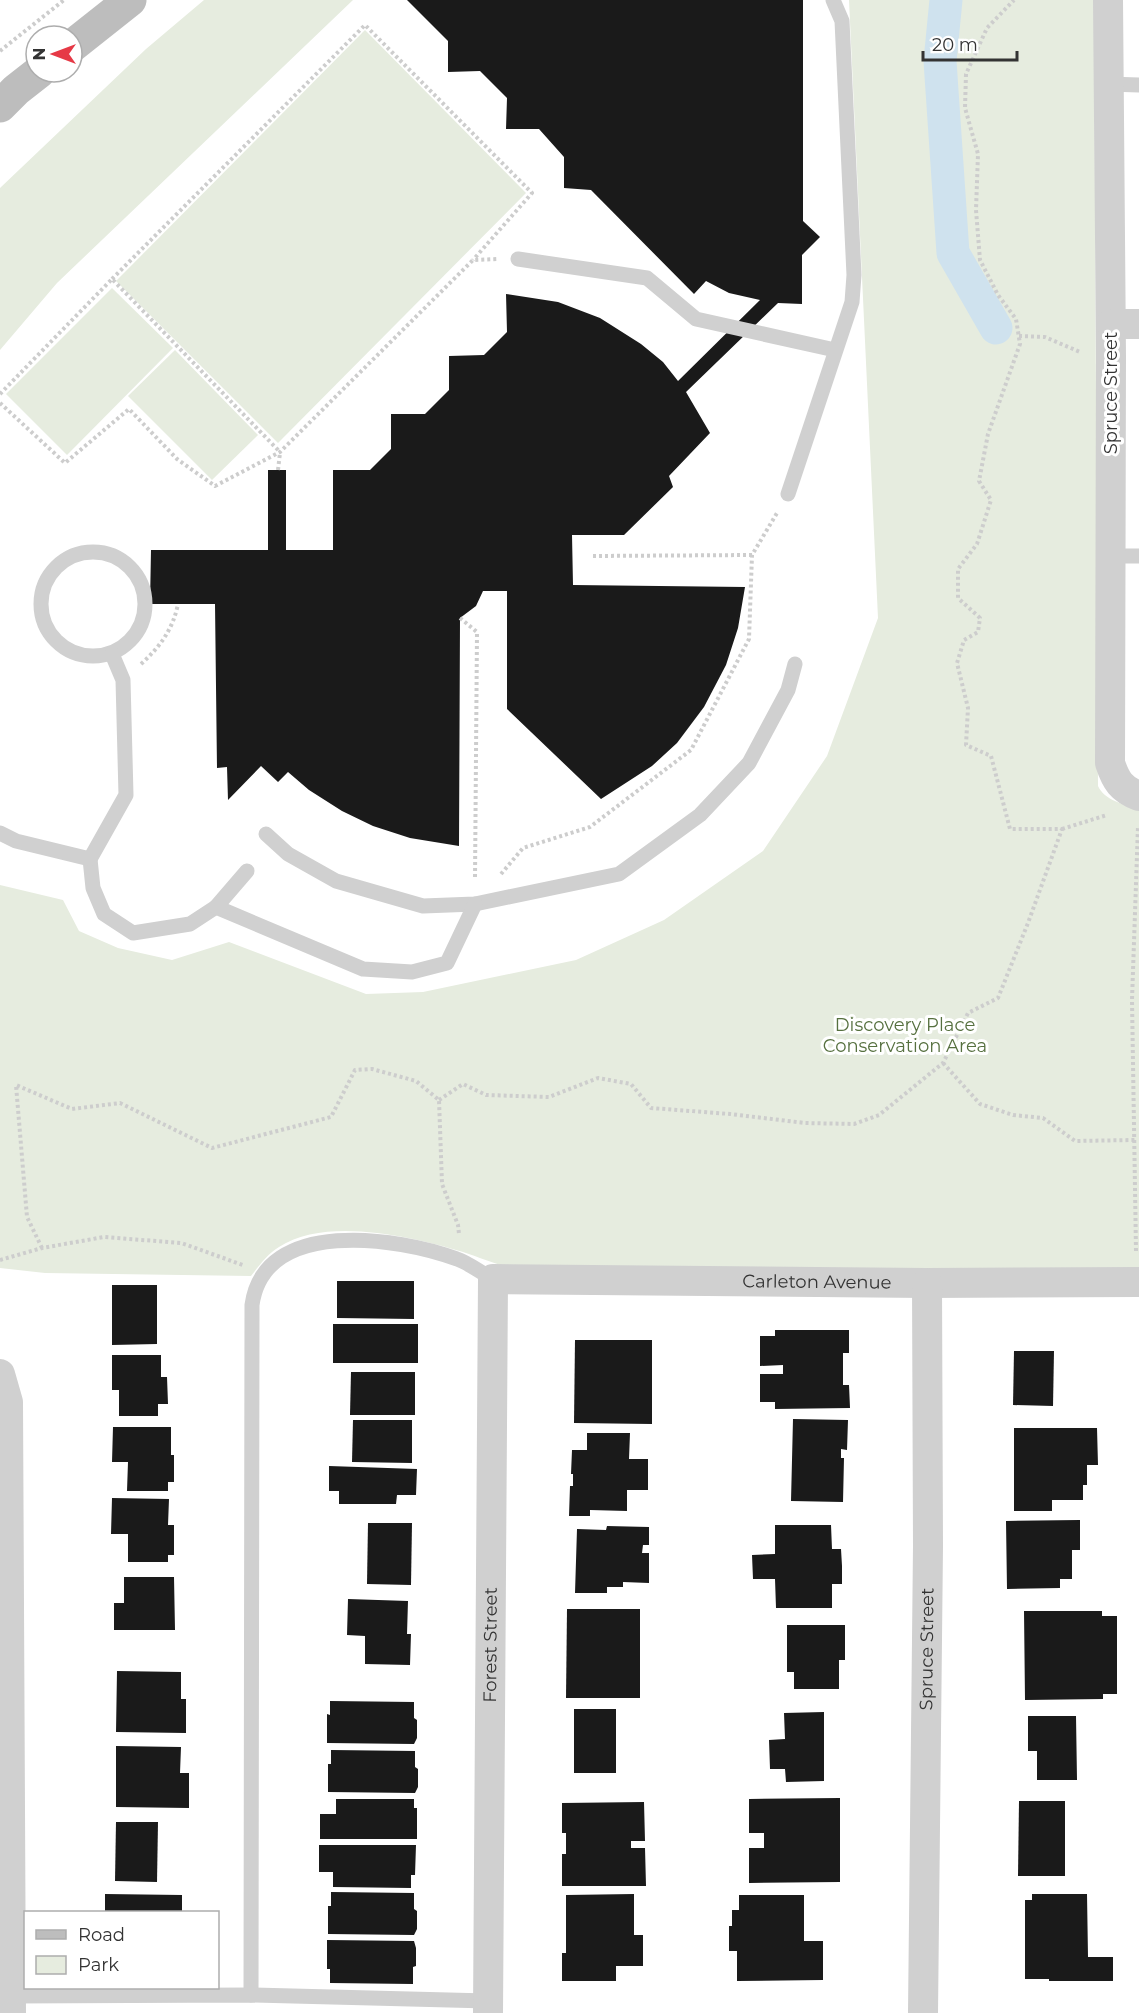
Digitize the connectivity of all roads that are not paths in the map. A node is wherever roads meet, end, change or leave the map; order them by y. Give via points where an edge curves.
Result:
1 (130, 0) edge
2 (833, 0) edge
3 (1108, 0) edge
4 (84, 36) edge
5 (24, 84) edge
6 (1108, 84) junction
7 (1139, 85) edge
8 (0, 106) edge
9 (518, 259) road end
10 (1125, 324) edge
11 (835, 350) junction
12 (788, 494) road end
13 (1125, 556) edge
14 (112, 654) junction
15 (795, 664) dead end
16 (1132, 792) edge
17 (0, 834) edge
18 (266, 834) dead end
19 (90, 859) junction
20 (247, 871) dead end
21 (475, 904) junction
22 (216, 907) junction
23 (493, 1279) junction
24 (1137, 1282) edge
25 (927, 1284) junction
26 (0, 1374) edge
27 (250, 1995) junction
28 (11, 2004) edge
29 (488, 2007) edge
30 (923, 2013) edge

1 - 4 street
2 - 11 lane via 842,21 854,275 852,302
3 - 6 street, Spruce Street
5 - 8 street
6 - 7 lane
6 - 10 street, Spruce Street
9 - 11 lane via 647,278 696,320
10 - 13 street, Spruce Street
11 - 12 lane
13 - 16 street, Spruce Street via 1110,763
14 - 14 lane via 78,655 62,647 50,635 43,619 40,602 44,584 53,570 83,552 117,557 131,567 146,598 139,632
14 - 19 lane via 123,680 126,795
15 - 21 lane via 788,690 749,763 700,815 619,874
17 - 19 lane
18 - 21 lane via 288,854 336,881 423,906
19 - 22 lane via 93,888 104,914 133,933 190,924
20 - 22 lane
21 - 22 lane via 447,963 412,972 363,969
23 - 25 street, Carleton Avenue
23 - 27 lane via 458,1259 394,1243 332,1241 285,1254 264,1272 254,1290
23 - 29 street, Forest Street
24 - 25 street, Carleton Avenue
25 - 30 street, Spruce Street
26 - 28 street via 8,1402
27 - 28 lane
27 - 29 lane

